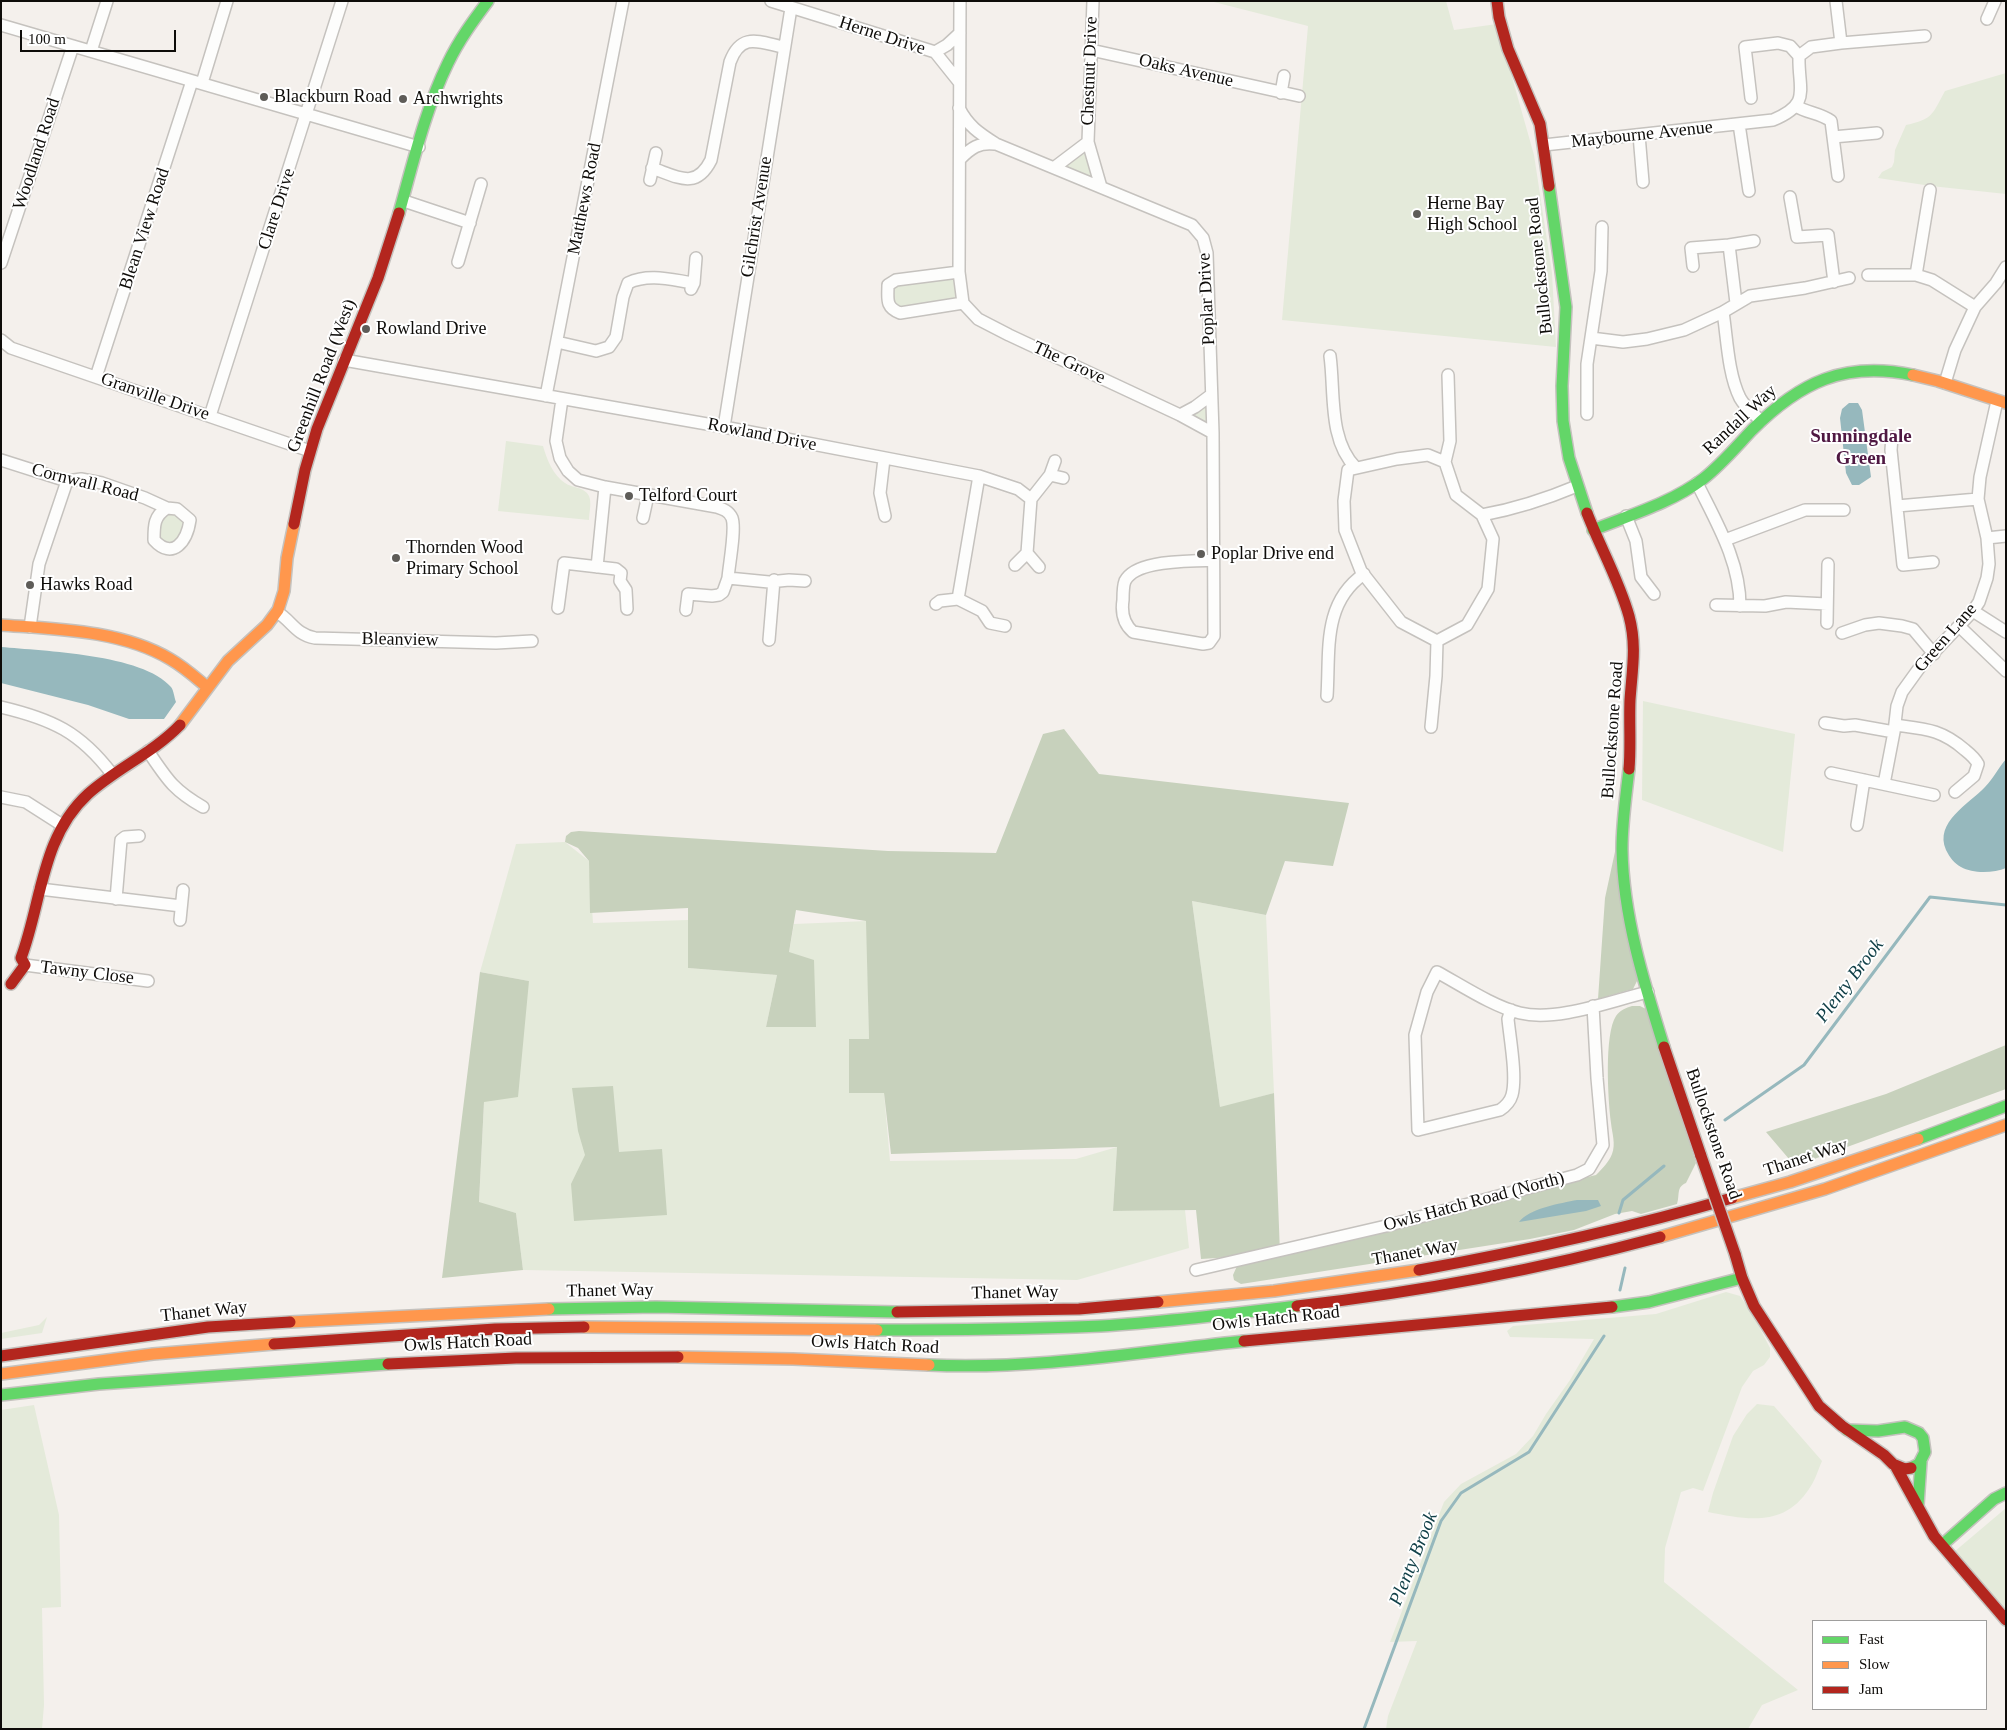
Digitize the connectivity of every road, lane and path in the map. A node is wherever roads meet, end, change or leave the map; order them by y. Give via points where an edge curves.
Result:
1 (107, 1) edge
2 (226, 1) edge
3 (342, 1) edge
4 (488, 1) edge
5 (623, 1) edge
6 (771, 1) edge
7 (960, 1) edge
8 (1093, 1) edge
9 (1497, 1) edge
10 (1836, 1) edge
11 (1995, 1) edge
12 (791, 8) junction
13 (1987, 19) dead end
14 (1, 25) edge
15 (960, 33) junction
16 (1925, 36) dead end
17 (1841, 43) junction
18 (73, 46) junction
19 (784, 47) junction
20 (1091, 50) junction
21 (91, 51) junction
22 (935, 52) junction
23 (1799, 56) junction
24 (1284, 76) dead end
25 (197, 82) junction
26 (958, 82) junction
27 (1281, 92) junction
28 (1299, 96) dead end
29 (1751, 98) dead end
30 (1796, 106) junction
31 (959, 108) junction
32 (307, 114) junction
33 (1739, 124) junction
34 (1877, 133) dead end
35 (1639, 135) junction
36 (1833, 138) junction
37 (1088, 142) junction
38 (996, 144) junction
39 (1544, 145) junction
40 (419, 147) junction
41 (656, 153) dead end
42 (960, 159) junction
43 (1055, 167) junction
44 (652, 168) junction
45 (1838, 176) dead end
46 (650, 180) dead end
47 (1643, 182) dead end
48 (482, 184) dead end
49 (1100, 187) junction
50 (1930, 190) dead end
51 (1749, 191) dead end
52 (1790, 198) dead end
53 (404, 201) junction
54 (470, 223) junction
55 (1602, 227) dead end
56 (1754, 241) dead end
57 (1729, 245) junction
58 (696, 258) dead end
59 (1, 263) edge
60 (459, 263) dead end
61 (1693, 266) dead end
62 (2006, 267) edge
63 (959, 272) junction
64 (1868, 275) dead end
65 (1916, 275) junction
66 (1850, 278) dead end
67 (1834, 282) junction
68 (963, 303) junction
69 (1736, 303) junction
70 (1975, 307) junction
71 (1723, 312) junction
72 (1591, 338) junction
73 (1, 340) edge
74 (557, 342) junction
75 (1330, 356) dead end
76 (344, 360) junction
77 (1448, 375) dead end
78 (96, 377) junction
79 (1945, 383) junction
80 (1211, 395) junction
81 (546, 396) junction
82 (562, 399) junction
83 (2001, 402) edge
84 (1587, 414) dead end
85 (1180, 415) junction
86 (210, 416) junction
87 (1761, 421) junction
88 (724, 427) junction
89 (1213, 433) junction
90 (1892, 437) dead end
91 (310, 451) junction
92 (884, 459) junction
93 (1, 460) edge
94 (1055, 461) dead end
95 (1444, 462) junction
96 (1356, 468) junction
97 (1050, 475) junction
98 (979, 476) junction
99 (1063, 478) dead end
100 (67, 481) junction
101 (1697, 483) junction
102 (1577, 486) junction
103 (605, 487) junction
104 (648, 495) junction
105 (1978, 499) junction
106 (1030, 500) junction
107 (1897, 506) junction
108 (167, 508) dead end
109 (1844, 510) dead end
110 (885, 516) dead end
111 (1482, 516) junction
112 (1626, 516) junction
113 (643, 518) dead end
114 (1593, 530) junction
115 (2006, 536) edge
116 (1986, 538) junction
117 (1725, 540) junction
118 (1027, 553) junction
119 (1212, 560) junction
120 (1933, 562) dead end
121 (1828, 564) dead end
122 (1015, 565) dead end
123 (597, 566) junction
124 (1038, 567) dead end
125 (1364, 574) junction
126 (728, 578) junction
127 (774, 580) junction
128 (805, 581) dead end
129 (1654, 594) dead end
130 (958, 599) junction
131 (936, 604) dead end
132 (1827, 604) junction
133 (1716, 605) dead end
134 (1740, 606) junction
135 (558, 608) dead end
136 (627, 609) dead end
137 (686, 610) dead end
138 (1973, 611) junction
139 (277, 612) junction
140 (1827, 623) dead end
141 (1, 625) edge
142 (1005, 626) dead end
143 (30, 627) junction
144 (1960, 627) junction
145 (2006, 632) edge
146 (1842, 633) dead end
147 (769, 640) dead end
148 (1437, 641) junction
149 (532, 642) dead end
150 (1934, 654) junction
151 (2006, 671) edge
152 (208, 687) junction
153 (1327, 696) dead end
154 (1, 707) edge
155 (1825, 723) dead end
156 (1431, 727) dead end
157 (1895, 729) junction
158 (148, 751) junction
159 (1831, 772) dead end
160 (112, 774) junction
161 (1864, 780) junction
162 (1884, 784) junction
163 (1955, 792) dead end
164 (1934, 795) dead end
165 (1, 797) edge
166 (203, 807) dead end
167 (62, 825) junction
168 (1857, 825) dead end
169 (139, 836) dead end
170 (40, 889) junction
171 (183, 890) dead end
172 (116, 899) junction
173 (181, 906) junction
174 (180, 920) dead end
175 (24, 965) junction
176 (148, 981) dead end
177 (11, 984) dead end
178 (1648, 992) junction
179 (1593, 1006) junction
180 (1512, 1010) junction
181 (2006, 1106) edge
182 (2006, 1125) edge
183 (1196, 1270) dead end
184 (1742, 1278) junction
185 (1, 1356) edge
186 (1, 1374) edge
187 (1, 1395) edge
188 (1898, 1428) junction
189 (1847, 1430) junction
190 (1887, 1457) junction
191 (1921, 1462) junction
192 (1896, 1467) junction
193 (2006, 1493) edge
194 (1918, 1506) junction
195 (1942, 1545) junction
196 (2006, 1620) edge

1 - 21 street
2 - 25 street, Blean View Road
3 - 32 street, Clare Drive
4 - 40 main road, Greenhill Road (West) via 453,51
5 - 74 street, Matthews Road
6 - 12 street, Herne Drive
7 - 15 street
8 - 20 street, Chestnut Drive
9 - 39 main road, Bullockstone Road via 1508,49 1540,124
10 - 17 street
11 - 13 street
12 - 19 street, Gilchrist Avenue
12 - 22 street, Herne Drive
14 - 18 street
15 - 22 street, Herne Drive
15 - 26 street
16 - 17 street
17 - 23 street via 1811,47
18 - 21 street
18 - 59 street, Woodland Road
19 - 44 street via 754,41 744,42 735,49 711,160 705,173 692,179 680,178
19 - 88 street, Gilchrist Avenue
20 - 27 street, Oaks Avenue
20 - 37 street, Chestnut Drive
21 - 25 street
22 - 26 street, Herne Drive
23 - 29 street via 1790,46 1778,43 1745,47
23 - 30 street via 1802,92
24 - 27 street
25 - 32 street
25 - 78 street, Blean View Road
26 - 31 street
27 - 28 street, Oaks Avenue
30 - 33 street, Maybourne Avenue via 1788,114 1773,120
30 - 36 street via 1831,121
31 - 38 street, Poplar Drive via 974,130
31 - 42 street
32 - 40 street
32 - 86 street, Clare Drive
33 - 35 street, Maybourne Avenue
33 - 51 street
34 - 36 street
35 - 39 street, Maybourne Avenue
35 - 47 street
36 - 45 street
37 - 43 street, Chestnut Drive
37 - 49 street, Chestnut Drive
38 - 42 street via 976,146
38 - 43 street, Poplar Drive
39 - 102 main road, Bullockstone Road via 1566,307 1562,413
40 - 53 main road, Greenhill Road (West)
41 - 44 street
42 - 63 street
43 - 49 street, Poplar Drive
44 - 46 street
48 - 54 street
49 - 80 street, Poplar Drive via 1192,225 1203,238 1207,253
50 - 65 street
52 - 67 street via 1797,237 1828,235
53 - 54 street
53 - 76 main road, Greenhill Road (West) via 379,278
54 - 60 street
55 - 72 street via 1601,271
56 - 57 street
57 - 61 street via 1692,248
57 - 69 street
58 - 74 street via 692,287 650,277 628,283 616,336 608,347 596,351
62 - 70 street
63 - 68 street
63 - 68 street via 896,280 888,285 888,303 892,310 900,313
64 - 65 street
65 - 70 street via 1947,288
66 - 67 street
67 - 69 street via 1750,296
68 - 85 street, The Grove via 978,319
69 - 71 street
70 - 79 street via 1955,350
71 - 72 street via 1684,330 1648,339 1623,342
71 - 87 street via 1737,391 1747,408
72 - 84 street
73 - 78 street, Granville Drive via 11,348
74 - 81 street, Matthews Road
75 - 96 street via 1336,428 1342,447
76 - 81 street, Rowland Drive
76 - 91 main road, Greenhill Road (West)
77 - 95 street via 1450,441
78 - 86 street, Granville Drive
79 - 83 main road, Randall Way
79 - 87 main road, Randall Way via 1913,374 1852,371 1803,388
80 - 85 street
80 - 89 street, Poplar Drive
81 - 82 street, Rowland Drive
82 - 88 street, Rowland Drive
82 - 103 street via 556,441 560,458 568,472 578,480
83 - 105 street, Green Lane via 1980,477
85 - 89 street, The Grove
86 - 91 street, Granville Drive
87 - 101 main road, Randall Way
88 - 92 street, Rowland Drive
89 - 119 street, Poplar Drive
90 - 107 street
91 - 139 main road, Greenhill Road (West) via 287,556 283,596
92 - 98 street, Rowland Drive
92 - 110 street via 880,493
93 - 100 street, Cornwall Road
94 - 97 street
95 - 96 street via 1428,454
95 - 111 street via 1456,495
96 - 125 street via 1348,470 1345,530
97 - 99 street
97 - 106 street
98 - 106 street, Rowland Drive via 1018,490
98 - 130 street
100 - 108 street, Cornwall Road via 81,479 102,483
100 - 143 street via 39,564
101 - 112 main road, Randall Way
101 - 117 street
102 - 111 street via 1544,500
102 - 114 main road, Bullockstone Road
103 - 104 street
103 - 123 street
104 - 113 street
104 - 126 street via 717,507 730,513 733,524
105 - 107 street
105 - 116 street, Green Lane
106 - 118 street
107 - 120 street via 1903,565
109 - 117 street via 1805,510
111 - 148 street via 1493,539 1488,589 1467,625
112 - 114 main road, Randall Way
112 - 129 street via 1636,541 1641,577
114 - 178 main road, Bullockstone Road via 1629,616 1636,656 1630,701 1631,741 1623,863 1627,902
115 - 116 street
116 - 138 street, Green Lane via 1987,578
117 - 134 street via 1738,575
118 - 122 street
118 - 124 street
119 - 119 street, Poplar Drive via 1214,636 1211,641 1203,644 1133,632 1129,628 1122,606 1125,582 1130,575 1149,565
121 - 132 street
123 - 135 street via 564,563
123 - 136 street via 621,573
125 - 148 street via 1401,622
125 - 153 street via 1341,597 1333,614
126 - 127 street
126 - 137 street via 719,595 688,594
127 - 128 street
127 - 147 street
130 - 131 street
130 - 142 street via 982,611 990,623
132 - 134 street via 1786,602
132 - 140 street
133 - 134 street
138 - 144 street, Green Lane
138 - 145 street
139 - 149 street, Bleanview via 297,631 315,638
139 - 152 main road, Greenhill Road (West) via 261,633 227,662
141 - 143 main road
143 - 152 main road via 89,635 149,649
144 - 150 street, Green Lane
144 - 151 street
146 - 150 street via 1878,623 1902,626 1913,629
148 - 156 street
150 - 157 street, Green Lane via 1902,692
152 - 158 main road, Greenhill Road (West) via 177,728
154 - 160 street via 36,716 63,728 86,745
155 - 157 street
157 - 162 street, Green Lane
157 - 163 street via 1943,734 1976,759 1978,764 1974,776
158 - 160 main road, Greenhill Road (West)
158 - 166 street via 170,784
159 - 161 street
160 - 167 main road, Greenhill Road (West) via 88,793
161 - 162 street
161 - 168 street
162 - 164 street
165 - 167 street via 26,802
167 - 170 main road, Greenhill Road (West) via 50,852
169 - 172 street via 120,840
170 - 172 street
170 - 175 main road, Greenhill Road (West) via 22,958
171 - 173 street
172 - 173 street
173 - 174 street
175 - 176 street, Tawny Close
175 - 177 main road
178 - 179 street
178 - 184 main road, Bullockstone Road, bridge
179 - 180 street via 1544,1016
179 - 183 street, Owls Hatch Road (North) via 1603,1145 1588,1169 1577,1175 1386,1226
180 - 180 street via 1437,972 1427,992 1415,1035 1418,1130 1506,1106 1513,1086 1508,1019
181 - 185 main road, Thanet Way via 1790,1182 1670,1216 1514,1253 1274,1291 1079,1309 895,1312 656,1307 519,1310 208,1327
182 - 186 main road, Thanet Way via 1796,1199 1676,1234 1517,1271 1277,1309 1179,1320 1008,1329 523,1328 201,1349
184 - 187 main road, Owls Hatch Road via 1649,1302 1593,1310 1235,1340 1053,1362 947,1366 659,1356 506,1358 99,1384
184 - 189 main road, Bullockstone Road via 1754,1306 1820,1406
188 - 189 main road via 1867,1432
188 - 190 main road via 1888,1437
188 - 191 main road via 1912,1428 1922,1436 1926,1450
189 - 190 main road, Bullockstone Road
190 - 192 main road, Bullockstone Road
191 - 192 main road via 1909,1468
191 - 194 main road
192 - 194 main road, Bullockstone Road
193 - 195 main road via 1994,1499
194 - 195 main road, Bullockstone Road
195 - 196 main road, Bullockstone Road

